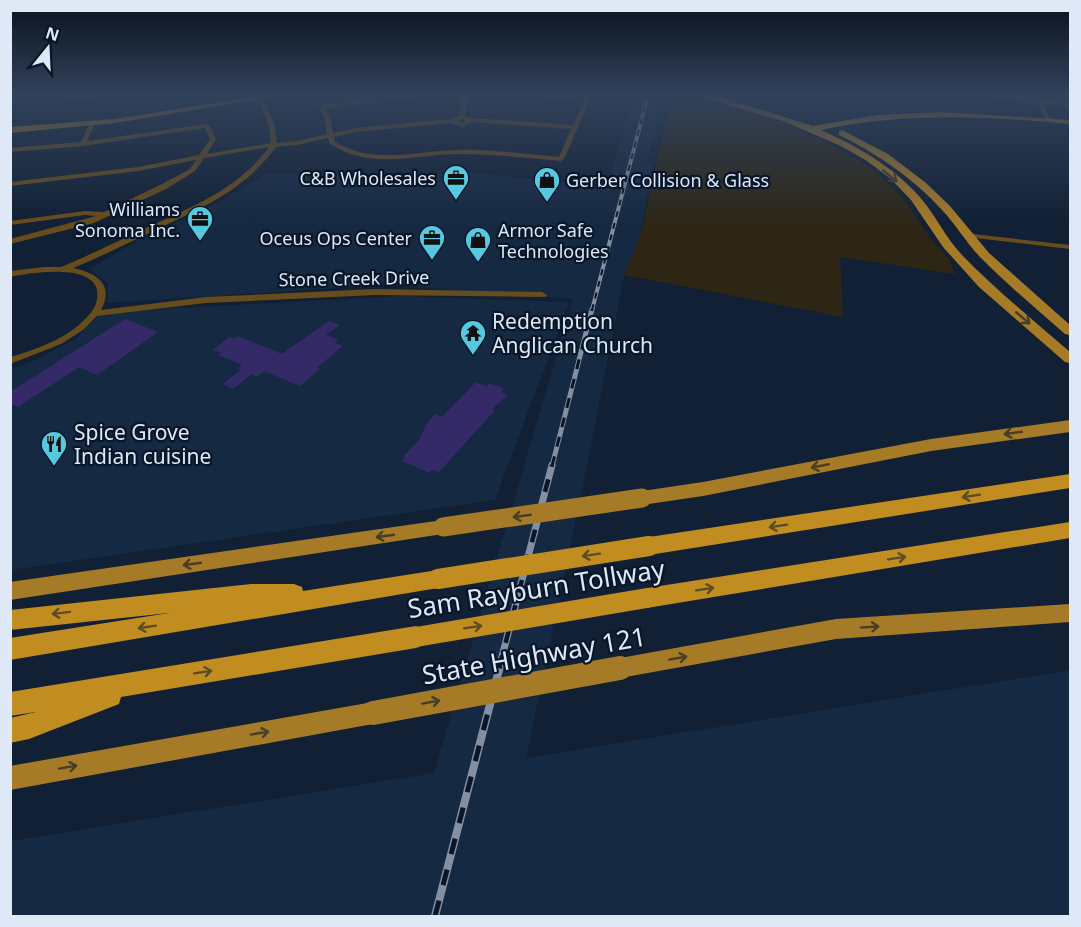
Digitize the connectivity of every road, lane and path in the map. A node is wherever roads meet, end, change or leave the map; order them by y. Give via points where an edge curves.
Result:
1 (86, 138) edge
2 (123, 138) edge
3 (213, 138) edge
4 (273, 138) edge
5 (317, 138) edge
6 (331, 138) edge
7 (570, 138) edge
8 (837, 138) edge
9 (849, 138) edge
10 (83, 144) junction
11 (274, 145) junction
12 (10, 150) edge
13 (200, 157) junction
14 (10, 184) edge
15 (105, 214) junction
16 (10, 223) edge
17 (940, 234) junction
18 (967, 234) junction
19 (10, 242) edge
20 (1071, 247) edge
21 (110, 249) junction
22 (63, 269) junction
23 (84, 273) junction
24 (10, 274) edge
25 (542, 295) dead end
26 (100, 303) junction
27 (168, 303) junction
28 (94, 314) junction
29 (1071, 331) edge
30 (1071, 359) edge
31 (10, 362) edge
32 (1071, 426) edge
33 (1071, 481) edge
34 (1071, 530) edge
35 (10, 591) edge
36 (350, 594) junction
37 (1071, 613) edge
38 (10, 620) edge
39 (10, 649) edge
40 (145, 681) junction
41 (10, 704) edge
42 (10, 731) edge
43 (10, 778) edge

1 - 10 street
2 - 10 street
3 - 13 street
4 - 11 street
5 - 11 street
6 - 7 street via 340,149 373,157 456,152 561,159
8 -> 17 main road via 889,174 914,198
9 - 18 main road via 868,145 917,178
10 - 12 street
11 - 13 street
11 - 21 street via 255,171 234,188
13 - 14 street via 138,169
13 - 15 street via 193,170
15 - 16 street
15 - 19 street via 71,228
17 - 18 main road
17 -> 30 main road via 985,286
18 - 20 street
18 - 29 main road via 1014,284
21 - 22 street
21 - 23 street
22 - 23 street
22 - 24 street
23 - 26 street via 102,288
25 - 27 street, Stone Creek Drive via 375,292
26 - 27 street, Stone Creek Drive
26 - 28 street
27 - 28 street, Stone Creek Drive
28 - 31 street via 57,342
32 -> 35 main road, bridge via 931,445 703,489
33 -> 36 highway, Sam Rayburn Tollway, bridge
40 -> 34 highway, Sam Rayburn Tollway, bridge
36 -> 38 highway via 251,594
36 -> 39 highway, Sam Rayburn Tollway
43 -> 37 main road, State Highway 121, bridge via 836,629
40 - 41 highway, Sam Rayburn Tollway
40 - 42 highway

